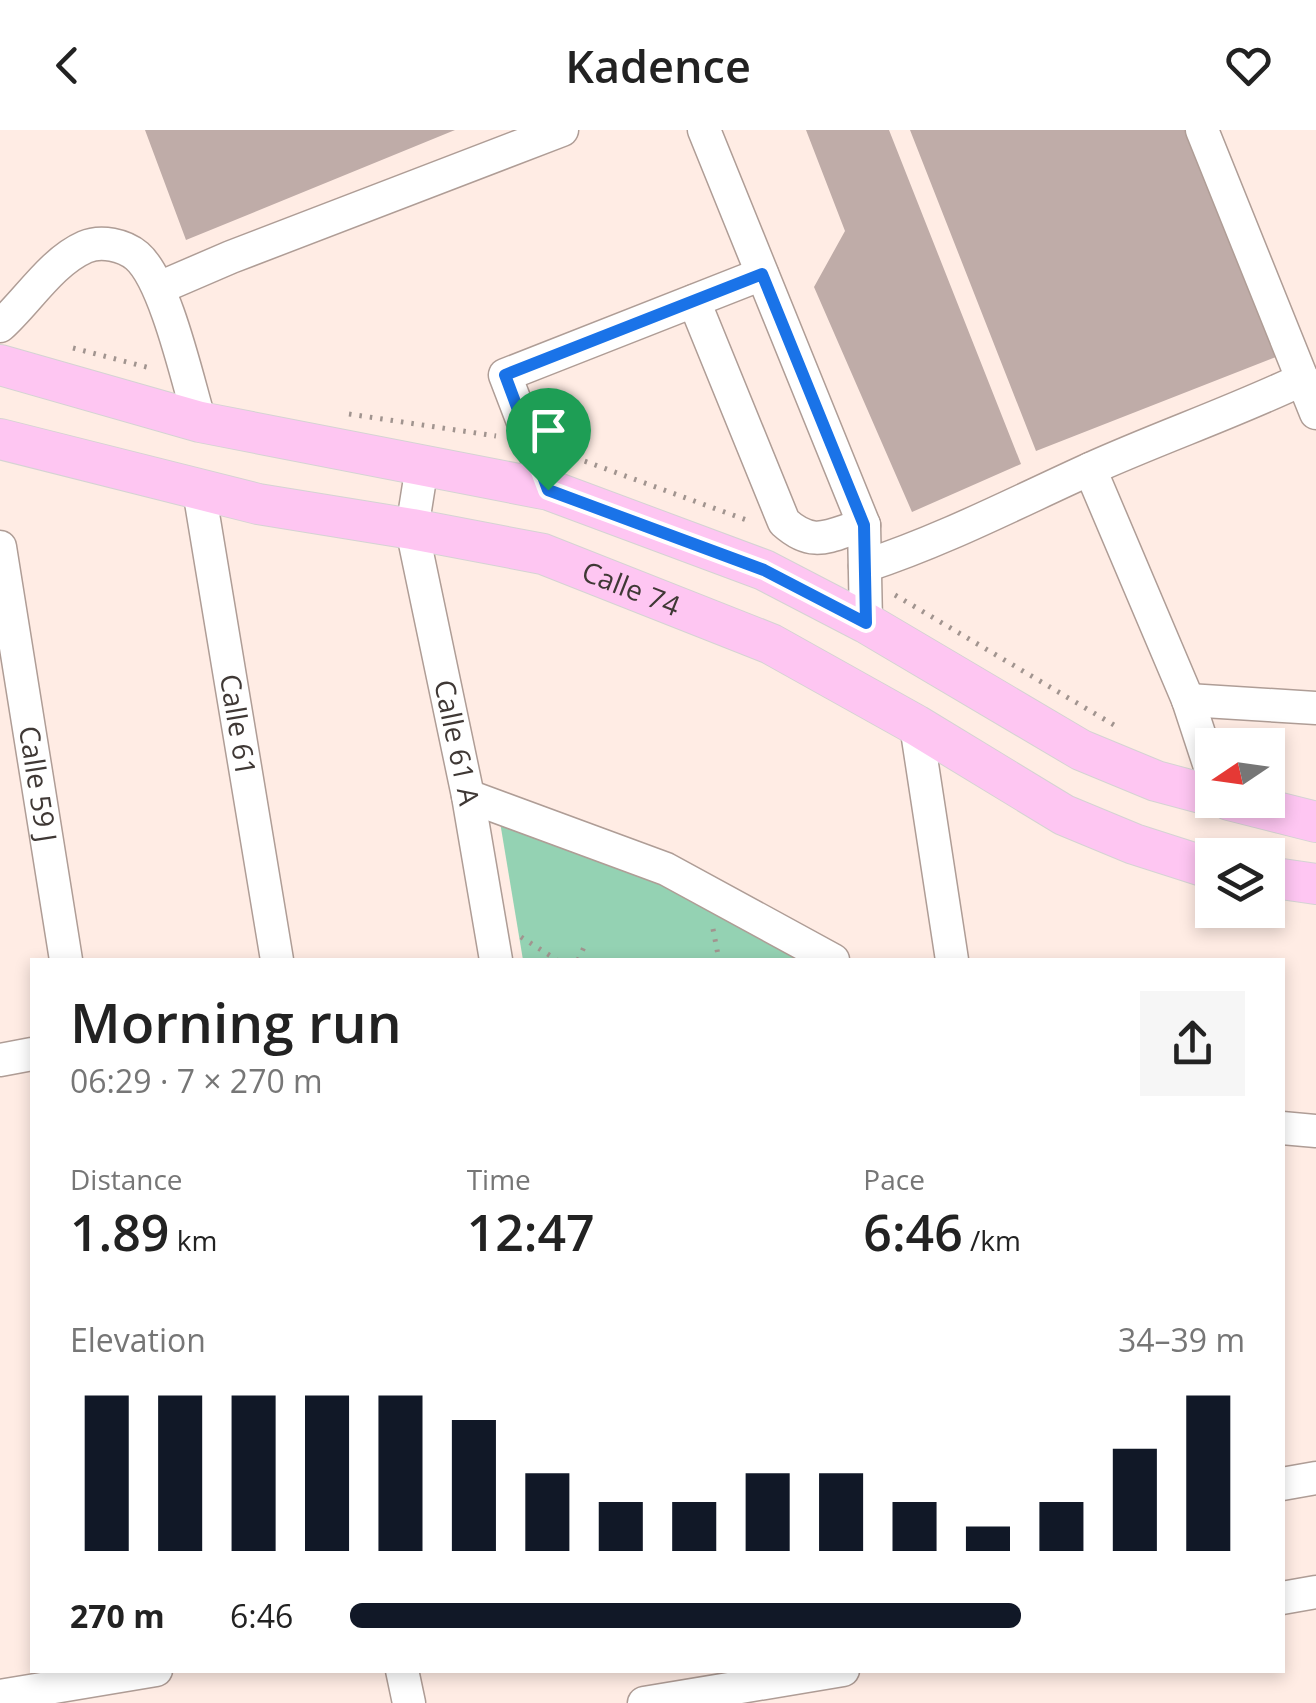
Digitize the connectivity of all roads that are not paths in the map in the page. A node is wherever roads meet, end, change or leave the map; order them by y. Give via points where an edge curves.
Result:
1 (562, 130) edge
2 (704, 130) edge
3 (1202, 130) edge
4 (762, 274) junction
5 (159, 288) junction
6 (694, 301) junction
7 (0, 326) edge
8 (0, 366) edge
9 (1303, 378) junction
10 (1316, 413) edge
11 (200, 422) junction
12 (0, 439) edge
13 (422, 466) junction
14 (1090, 469) junction
15 (200, 490) junction
16 (548, 490) junction
17 (864, 525) junction
18 (412, 529) junction
19 (0, 547) edge
20 (864, 566) junction
21 (866, 623) junction
22 (1188, 700) junction
23 (1316, 708) edge
24 (916, 725) junction
25 (1197, 728) edge
26 (1195, 792) edge
27 (468, 796) junction
28 (1285, 814) edge
29 (1316, 822) edge
30 (1195, 863) edge
31 (1285, 880) edge
32 (1316, 884) edge
33 (66, 958) edge
34 (277, 958) edge
35 (496, 958) edge
36 (829, 958) edge
37 (952, 958) edge
38 (30, 1054) edge
39 (0, 1060) edge
40 (1285, 1128) edge
41 (1316, 1131) edge
42 (1316, 1478) edge
43 (1285, 1483) edge
44 (1316, 1592) edge
45 (1285, 1597) edge
46 (138, 1673) edge
47 (403, 1673) edge
48 (825, 1673) edge
49 (0, 1696) edge
50 (409, 1703) edge
51 (644, 1703) edge

1 - 5 street
2 - 4 street
3 - 9 street
4 - 6 street
4 - 17 street
5 - 7 street via 138,256 114,244 86,246
5 - 11 street
6 - 16 street via 505,375
6 - 17 street via 784,522 814,539
8 - 11 main road
9 - 10 street
9 - 14 street
11 - 13 main road
12 - 15 main road, Calle 74
13 - 16 main road
13 - 18 street
14 - 20 street via 965,530
14 - 22 street
15 - 18 main road, Calle 74
15 - 34 street, Calle 61
16 - 21 main road via 764,570
17 - 20 street
18 - 24 main road, Calle 74 via 543,554 648,594 772,644
18 - 27 street, Calle 61 A
19 - 33 street, Calle 59 J
20 - 21 street
21 - 26 main road via 1080,750
22 - 23 street
22 - 25 street
24 - 30 main road, Calle 74 via 1064,815
24 - 37 street
27 - 35 street, Calle 61 A
27 - 36 street via 666,869
28 - 29 main road
31 - 32 main road
38 - 39 street
40 - 41 street
42 - 43 street
44 - 45 street
46 - 49 street
47 - 50 street
48 - 51 street

